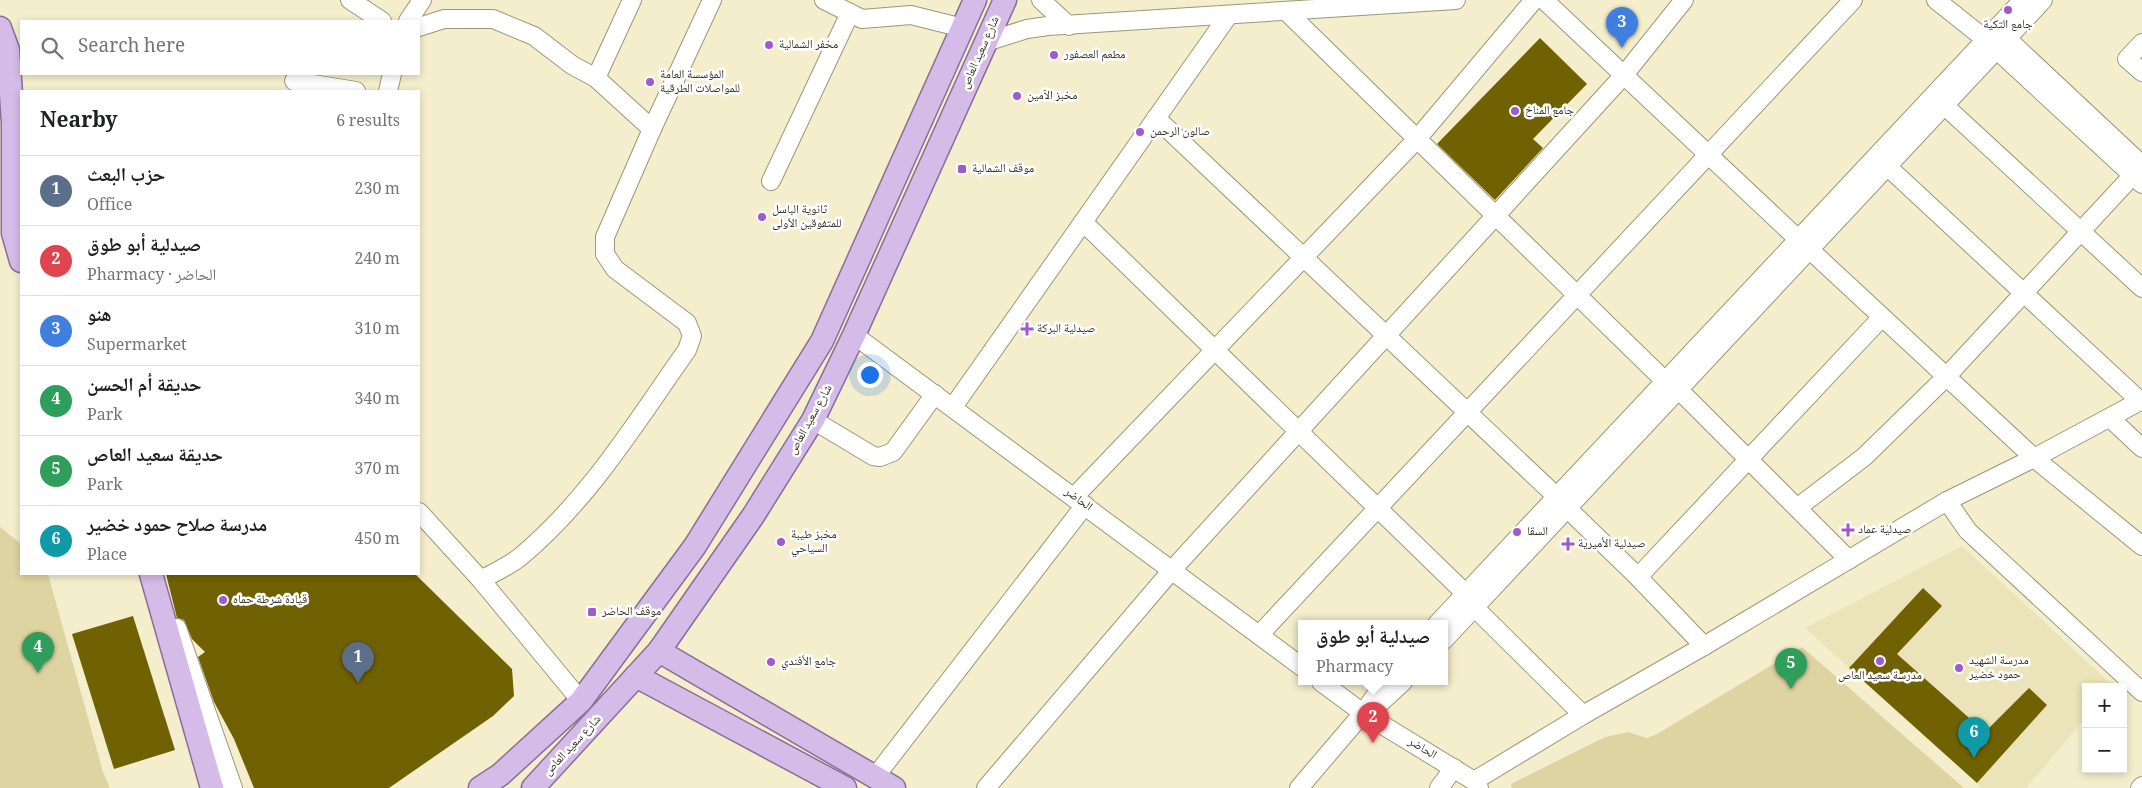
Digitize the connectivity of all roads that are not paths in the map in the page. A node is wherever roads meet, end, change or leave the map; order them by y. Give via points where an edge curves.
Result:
1 (350, 0) edge
2 (422, 0) edge
3 (632, 0) edge
4 (712, 0) edge
5 (824, 0) edge
6 (975, 0) edge
7 (1005, 0) edge
8 (1041, 0) edge
9 (1456, 0) edge
10 (1534, 0) edge
11 (1544, 0) edge
12 (1684, 0) edge
13 (1853, 0) edge
14 (1936, 0) edge
15 (2023, 0) edge
16 (2043, 0) edge
17 (1365, 3) edge
18 (1282, 8) edge
19 (850, 13) junction
20 (1228, 16) junction
21 (380, 20) edge
22 (409, 20) edge
23 (1069, 26) junction
24 (420, 27) edge
25 (0, 28) edge
26 (963, 28) junction
27 (1997, 39) junction
28 (986, 42) junction
29 (2142, 43) edge
30 (2142, 72) edge
31 (392, 75) edge
32 (1624, 75) junction
33 (596, 78) junction
34 (294, 82) edge
35 (349, 90) edge
36 (388, 90) edge
37 (1945, 106) junction
38 (1156, 118) junction
39 (652, 129) junction
40 (1417, 139) junction
41 (1709, 155) junction
42 (1888, 167) junction
43 (2139, 175) edge
44 (771, 181) dead end
45 (1496, 216) junction
46 (1083, 222) junction
47 (2080, 232) junction
48 (1804, 244) junction
49 (1304, 257) junction
50 (20, 258) edge
51 (2142, 288) edge
52 (2023, 294) junction
53 (1578, 296) junction
54 (1882, 317) junction
55 (854, 335) junction
56 (1387, 336) junction
57 (1215, 350) junction
58 (1946, 377) junction
59 (1672, 386) junction
60 (935, 394) junction
61 (2141, 401) edge
62 (953, 407) junction
63 (1468, 413) junction
64 (2110, 418) junction
65 (813, 420) junction
66 (1299, 432) junction
67 (2142, 448) edge
68 (2034, 458) junction
69 (1748, 460) junction
70 (1080, 501) junction
71 (1947, 501) junction
72 (1562, 503) junction
73 (1797, 508) junction
74 (1378, 509) junction
75 (420, 513) edge
76 (2142, 546) edge
77 (1849, 560) junction
78 (1172, 570) junction
79 (151, 575) edge
80 (162, 575) edge
81 (1638, 577) junction
82 (481, 580) junction
83 (1465, 593) junction
84 (1475, 608) junction
85 (1441, 620) edge
86 (1259, 635) junction
87 (1448, 636) edge
88 (1704, 646) junction
89 (659, 651) junction
90 (1298, 664) edge
91 (636, 676) junction
92 (1325, 685) edge
93 (1383, 685) edge
94 (1400, 685) edge
95 (2142, 692) edge
96 (581, 701) junction
97 (1363, 713) junction
98 (1583, 715) junction
99 (1454, 768) junction
100 (885, 783) edge
101 (1476, 785) edge
102 (212, 788) edge
103 (233, 788) edge
104 (480, 788) edge
105 (533, 788) edge
106 (845, 788) edge
107 (986, 788) edge
108 (1299, 788) edge
109 (1439, 788) edge

1 - 21 street
2 - 22 street
3 - 33 street
4 - 39 street
5 - 19 street
6 - 26 main road
7 - 28 main road, شارع سعيد العاص
8 - 23 street
9 - 17 street
10 - 40 street
11 - 32 street
12 - 32 street
13 - 41 street
14 - 27 street
15 - 27 street
16 - 27 street
17 - 18 street
18 - 20 street
18 - 40 street
19 - 26 street via 862,20 911,15
19 - 44 street
20 - 23 street
20 - 38 street
23 - 28 street via 1026,29
24 - 33 street via 444,19 493,18 534,36 572,65
25 - 50 main road via 8,50 13,234
26 - 96 main road via 822,341 695,546
27 - 37 street
27 - 43 street
27 - 48 street
28 - 55 main road, شارع سعيد العاص
29 - 30 street via 2127,59
31 - 36 street
32 - 41 street
32 - 45 street
33 - 39 street
34 - 35 street
37 - 42 street
37 - 47 street
38 - 46 street
38 - 49 street
39 - 82 street via 605,236 606,254 615,270 687,323 692,336 687,350 593,483 519,558
40 - 45 street
40 - 49 street
41 - 48 street
41 - 53 street
42 - 48 street
42 - 52 street
43 - 47 street
45 - 53 street
45 - 56 street
46 - 57 street
46 - 62 street
47 - 51 street
47 - 52 street
48 - 54 street
48 - 59 street
49 - 56 street
49 - 57 street
52 - 58 street
52 - 61 street
53 - 59 street
53 - 63 street
54 - 58 street
54 - 69 street
55 - 60 street, الحاضر
55 - 65 main road, شارع سعيد العاص
56 - 63 street
56 - 66 street
57 - 66 street
57 - 70 street
58 - 68 street
58 - 73 street via 1864,457
59 - 69 street
59 - 72 street
60 - 62 street, الحاضر
60 - 65 street via 893,452 880,457 873,456
61 - 64 street
62 - 70 street, الحاضر
63 - 72 street
63 - 74 street
64 - 67 street
64 - 68 street
65 - 89 main road, شارع سعيد العاص via 753,516
66 - 74 street
66 - 78 street
68 - 71 street
68 - 76 street
69 - 73 street
69 - 81 street
70 - 78 street, الحاضر
70 - 100 street
71 - 77 street
71 - 95 street via 1968,531
72 - 81 street
72 - 83 street
72 - 84 street
73 - 77 street
74 - 83 street
74 - 86 street
75 - 82 street
77 - 88 street
78 - 86 street, الحاضر
78 - 107 street
79 - 102 main road
80 - 103 street via 179,635
81 - 88 street
82 - 96 street
83 - 85 street
84 - 87 street
84 - 98 street
86 - 90 street, الحاضر
88 - 98 street
89 - 91 main road, شارع سعيد العاص
89 - 100 main road
91 - 105 main road, شارع سعيد العاص
91 - 106 main road
92 - 97 street, الحاضر
93 - 97 street
94 - 97 street via 1378,705
96 - 104 main road via 500,775
97 - 99 street, الحاضر
97 - 108 street
98 - 101 street
99 - 101 street, الحاضر
99 - 109 street

